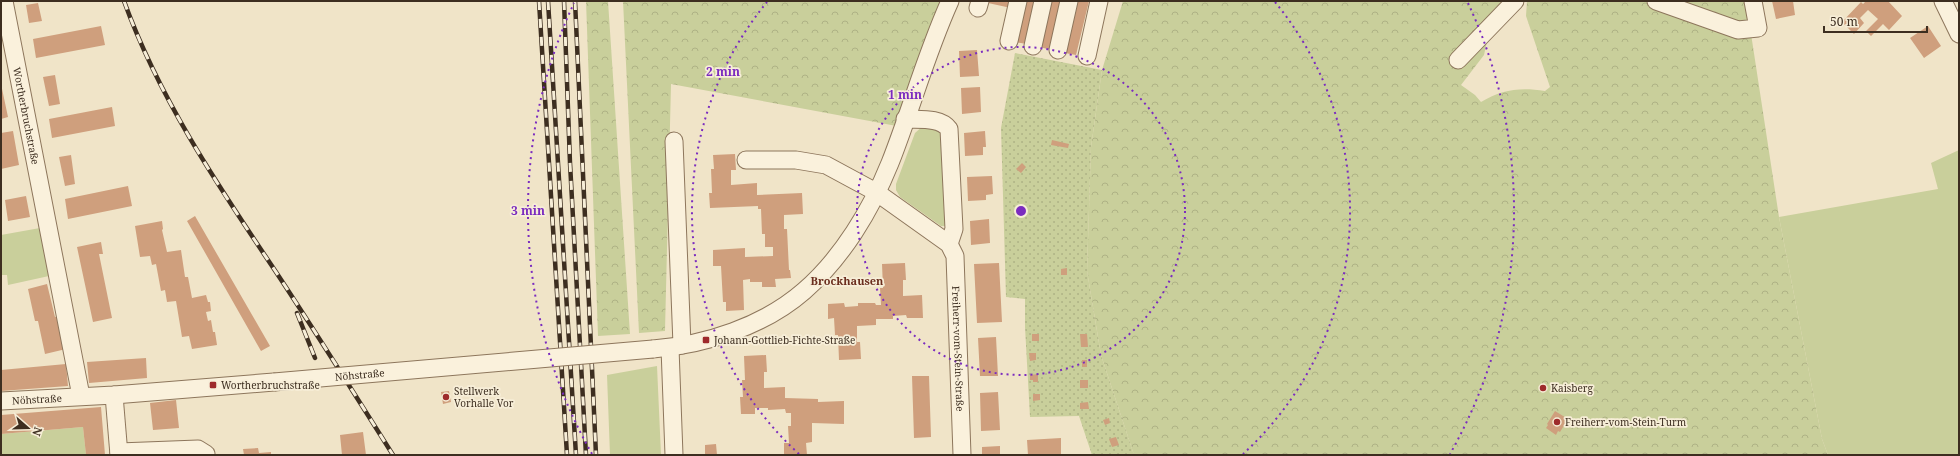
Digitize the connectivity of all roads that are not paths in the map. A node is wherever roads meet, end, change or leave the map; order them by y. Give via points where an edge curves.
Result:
1 (4, 1) edge
2 (950, 1) edge
3 (1018, 1) edge
4 (1044, 1) edge
5 (1069, 1) edge
6 (1099, 1) edge
7 (1515, 1) edge
8 (1656, 1) edge
9 (1753, 1) edge
10 (1943, 1) edge
11 (5, 28) edge
12 (1959, 34) edge
13 (1009, 41) dead end
14 (1033, 46) dead end
15 (1058, 50) dead end
16 (1086, 56) dead end
17 (1458, 60) dead end
18 (905, 119) junction
19 (674, 141) dead end
20 (746, 160) dead end
21 (876, 192) junction
22 (949, 244) junction
23 (676, 346) junction
24 (114, 395) junction
25 (81, 396) junction
26 (1, 401) edge
27 (119, 453) edge
28 (206, 454) edge
29 (674, 455) edge
30 (962, 455) edge

1 - 11 street, Wortherbruchstraße
2 - 18 street
3 - 13 street
4 - 14 street
5 - 15 street
6 - 16 street
7 - 17 street
8 - 9 street via 1738,30 1758,28
10 - 12 street
11 - 25 street, Wortherbruchstraße
18 - 21 street
18 - 22 street via 937,121 944,123 949,129 954,229
19 - 23 street
20 - 21 street via 796,160 826,165
21 - 22 street
21 - 23 street via 858,226 836,257 804,291 767,316 706,340
22 - 30 street, Freiherr-vom-Stein-Straße via 955,256
23 - 24 street, Nöhstraße, bridge
23 - 29 street
24 - 25 street, Nöhstraße
24 - 27 street
25 - 26 street, Nöhstraße
27 - 28 street via 198,449

